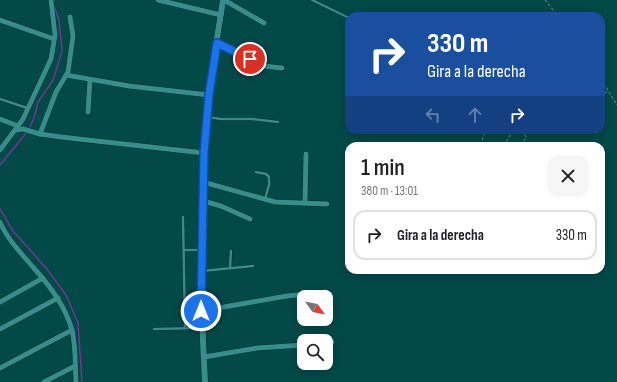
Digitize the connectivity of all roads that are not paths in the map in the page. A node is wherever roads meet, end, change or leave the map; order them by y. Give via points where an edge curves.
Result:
1 (51, 0) edge
2 (158, 0) edge
3 (224, 0) edge
4 (312, 0) edge
5 (221, 15) junction
6 (345, 16) edge
7 (70, 17) dead end
8 (0, 20) edge
9 (264, 23) dead end
10 (54, 39) junction
11 (217, 43) junction
12 (282, 68) dead end
13 (66, 75) junction
14 (90, 80) junction
15 (209, 95) junction
16 (0, 99) edge
17 (28, 108) junction
18 (88, 112) dead end
19 (207, 117) junction
20 (0, 119) edge
21 (278, 122) dead end
22 (17, 128) junction
23 (38, 134) junction
24 (0, 150) edge
25 (204, 153) junction
26 (306, 154) dead end
27 (256, 172) dead end
28 (203, 182) junction
29 (265, 199) junction
30 (203, 201) junction
31 (305, 203) junction
32 (327, 204) dead end
33 (183, 217) dead end
34 (250, 219) dead end
35 (0, 222) edge
36 (2, 231) edge
37 (184, 250) junction
38 (202, 250) junction
39 (231, 251) dead end
40 (253, 266) dead end
41 (230, 268) junction
42 (202, 271) junction
43 (43, 278) junction
44 (297, 295) edge
45 (58, 298) junction
46 (0, 302) edge
47 (201, 311) junction
48 (184, 328) junction
49 (202, 328) junction
50 (0, 329) edge
51 (154, 329) dead end
52 (72, 330) junction
53 (297, 345) edge
54 (204, 357) junction
55 (75, 366) junction
56 (0, 368) edge
57 (44, 382) edge
58 (76, 382) edge
59 (205, 382) edge

1 - 10 street
2 - 5 street
3 - 5 street
3 - 9 street
4 - 6 lane
5 - 11 street
7 - 13 street via 73,36
8 - 10 street
10 - 17 street via 51,59
11 - 12 street via 264,66
11 - 15 street
13 - 14 street
13 - 23 street
14 - 15 street
14 - 18 street
15 - 19 street
16 - 17 lane
17 - 22 street
19 - 21 lane
19 - 25 street
20 - 22 street
22 - 23 street
22 - 24 street
23 - 25 street
25 - 28 street
26 - 31 street
27 - 29 lane via 269,177
28 - 29 street
28 - 30 street
29 - 31 street
30 - 34 street
30 - 38 street
31 - 32 street
33 - 37 lane
35 - 36 street
36 - 43 street
37 - 38 lane
37 - 48 lane
38 - 42 street
39 - 41 lane
40 - 41 lane
41 - 42 lane
42 - 47 street
43 - 45 street
43 - 46 street
44 - 47 street
45 - 50 street
45 - 52 street
47 - 49 street
48 - 49 lane
48 - 51 lane
49 - 54 street
52 - 55 street
52 - 56 street
53 - 54 street via 258,348
54 - 59 street
55 - 57 street
55 - 58 street

